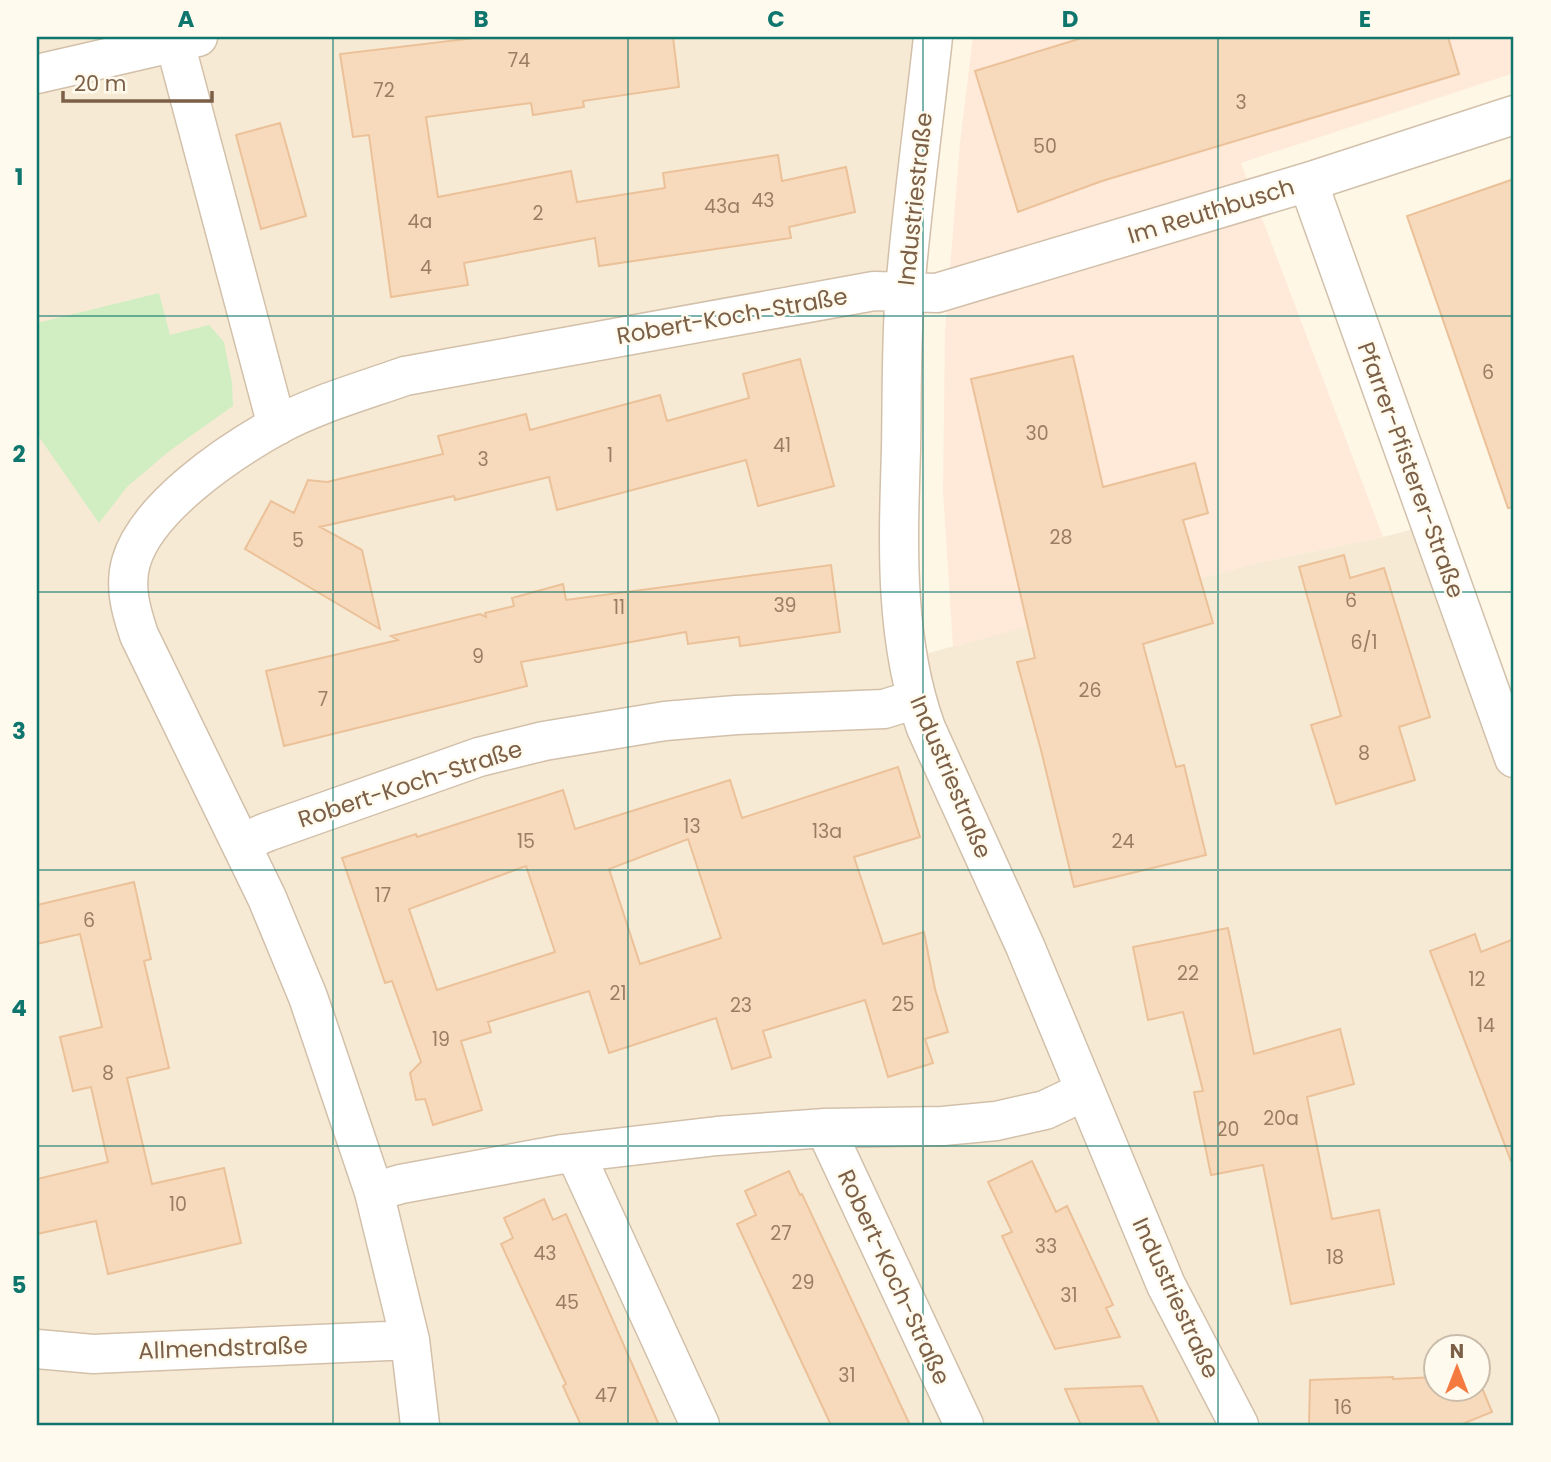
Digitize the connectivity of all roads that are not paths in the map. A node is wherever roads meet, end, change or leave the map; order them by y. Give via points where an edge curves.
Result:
1 (933, 37) edge
2 (187, 40) edge
3 (37, 74) edge
4 (1514, 116) edge
5 (1308, 182) junction
6 (905, 292) junction
7 (277, 426) junction
8 (916, 699) junction
9 (1514, 758) edge
10 (241, 843) junction
11 (1085, 1091) junction
12 (825, 1128) junction
13 (575, 1153) junction
14 (374, 1192) junction
15 (410, 1340) junction
16 (37, 1349) edge
17 (420, 1425) edge
18 (701, 1425) edge
19 (964, 1425) edge
20 (1239, 1425) edge

1 - 6 street, Industriestraße
2 - 3 street
2 - 7 street
4 - 5 street, Im Reuthbusch
5 - 6 street, Im Reuthbusch via 937,293
5 - 9 street, Pfarrer-Pfisterer-Straße
6 - 7 street, Robert-Koch-Straße via 874,291 427,372 362,391
6 - 8 street, Industriestraße via 899,586
7 - 10 street, Robert-Koch-Straße via 217,465 153,519 136,547 128,584 139,635
8 - 10 street, Robert-Koch-Straße via 884,709 665,721 544,741 479,757
8 - 11 street, Industriestraße
10 - 14 street, Robert-Koch-Straße via 308,997
11 - 12 street via 1045,1111 996,1121
11 - 20 street, Industriestraße via 1166,1285
12 - 13 street
12 - 19 street, Robert-Koch-Straße
13 - 14 street
13 - 18 street
14 - 15 street, Robert-Koch-Straße
15 - 16 street, Allmendstraße via 93,1354
15 - 17 street, Robert-Koch-Straße

